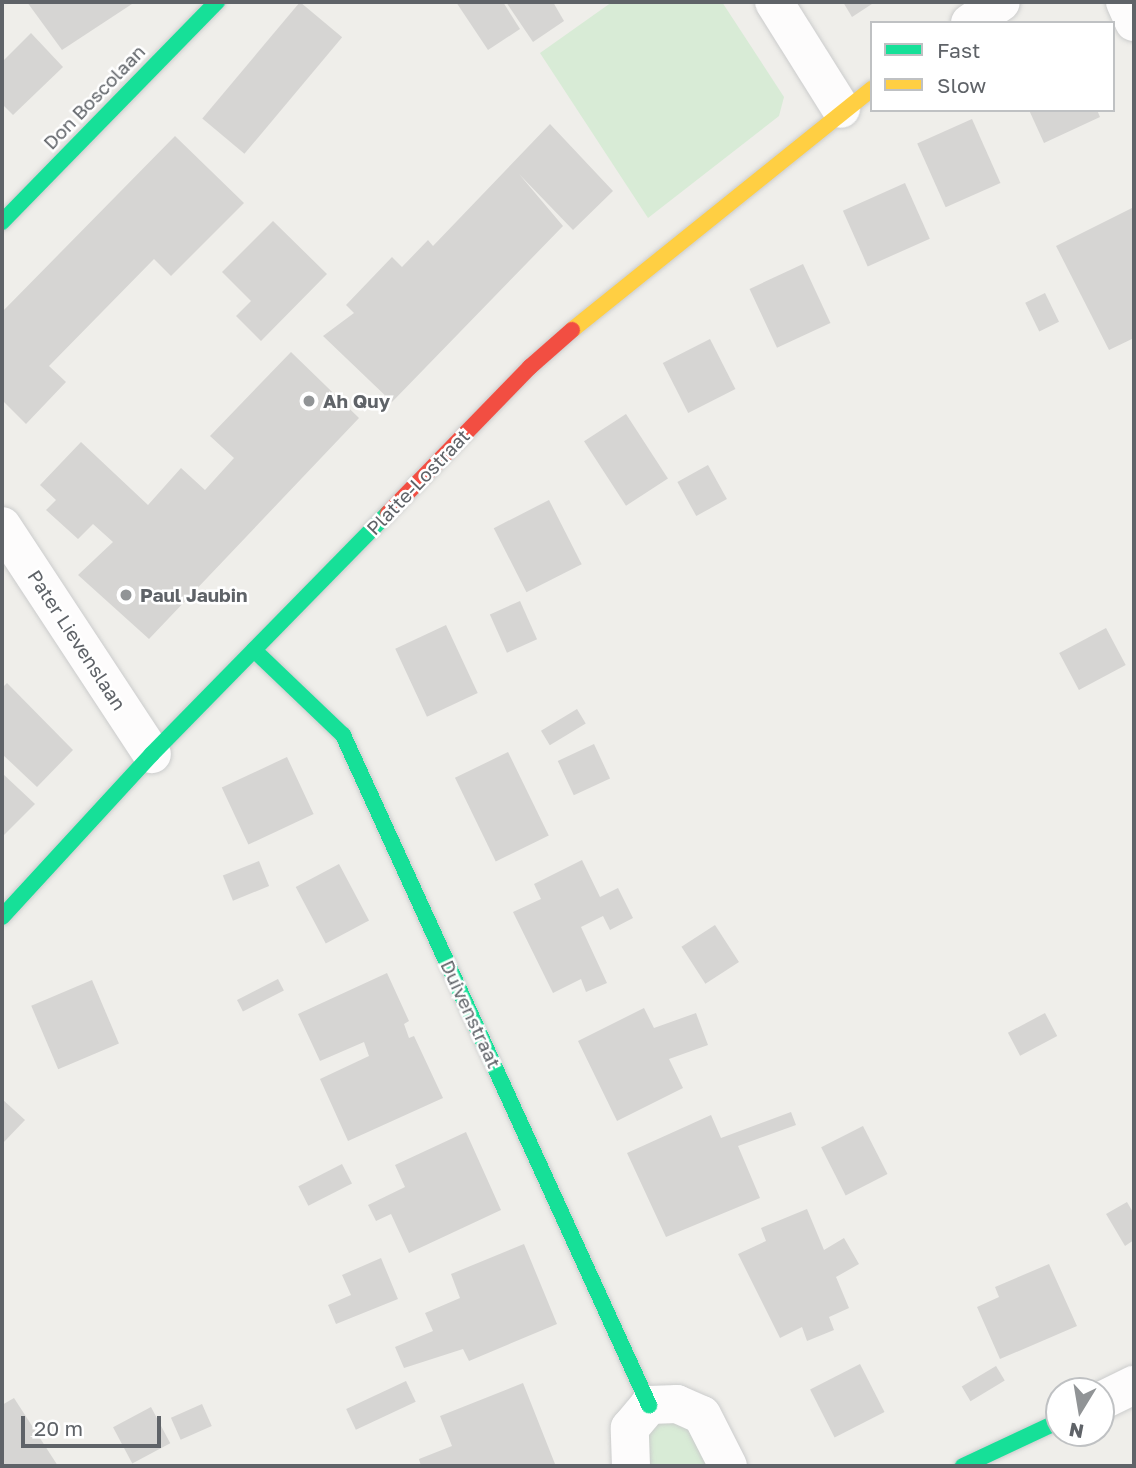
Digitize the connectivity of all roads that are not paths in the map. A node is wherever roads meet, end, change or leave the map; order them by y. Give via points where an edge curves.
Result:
1 (217, 2) edge
2 (774, 2) edge
3 (1001, 2) edge
4 (1125, 2) edge
5 (973, 21) edge
6 (1134, 22) edge
7 (856, 99) edge
8 (2, 222) edge
9 (2, 526) edge
10 (254, 650) junction
11 (152, 754) junction
12 (2, 917) edge
13 (1134, 1385) edge
14 (1115, 1394) edge
15 (649, 1405) junction
16 (1045, 1428) edge
17 (631, 1466) edge
18 (728, 1466) edge
19 (963, 1466) edge

1 - 8 street, Don Boscolaan
2 - 7 street
3 - 5 street
4 - 6 street
7 - 10 street, Platte-Lostraat via 530,367
9 - 11 street, Pater Lievenslaan
10 - 11 street, Platte-Lostraat
10 - 15 street, Duivenstraat via 344,735
11 - 12 street, Platte-Lostraat
13 - 14 street
15 - 17 street via 630,1428
15 - 18 street via 677,1404 702,1415
16 - 19 street

